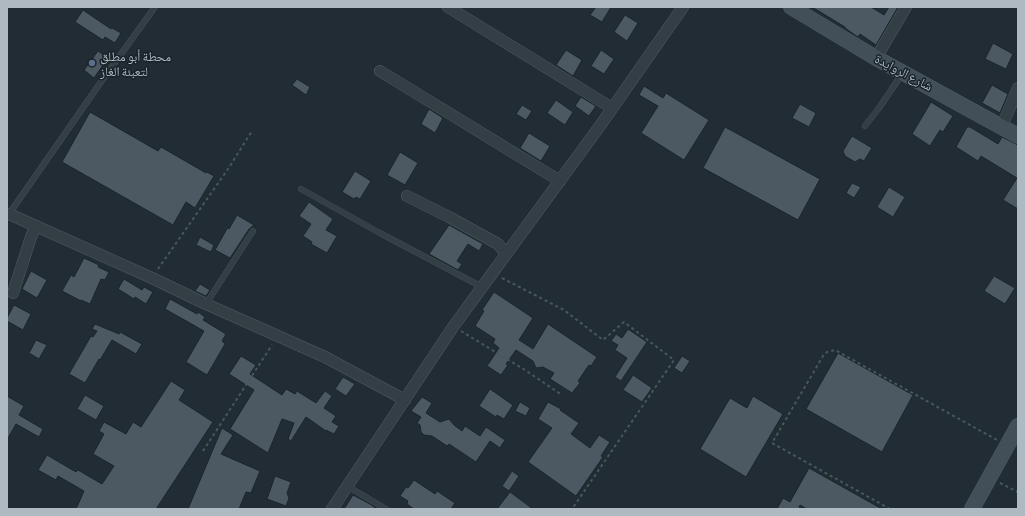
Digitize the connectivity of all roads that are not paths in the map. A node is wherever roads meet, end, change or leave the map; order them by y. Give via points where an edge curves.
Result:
1 (155, 7) edge
2 (448, 7) edge
3 (683, 7) edge
4 (791, 7) edge
5 (906, 7) edge
6 (876, 58) junction
7 (380, 71) dead end
8 (903, 72) junction
9 (1018, 88) edge
10 (612, 108) junction
11 (865, 126) dead end
12 (1002, 126) junction
13 (1018, 136) edge
14 (560, 181) junction
15 (301, 189) dead end
16 (407, 196) dead end
17 (8, 214) edge
18 (36, 226) junction
19 (253, 231) dead end
20 (506, 254) junction
21 (482, 287) junction
22 (13, 293) dead end
23 (206, 304) junction
24 (405, 400) junction
25 (1018, 426) edge
26 (347, 486) junction
27 (332, 509) edge
28 (386, 509) edge
29 (972, 509) edge

1 - 17 lane
2 - 10 street
3 - 10 street
4 - 6 street, شارع الروايدة
5 - 6 street
6 - 8 street, شارع الروايدة
7 - 14 street
8 - 11 lane
8 - 12 street, شارع الروايدة
9 - 12 street
10 - 14 street
12 - 13 street, شارع الروايدة
14 - 20 street
15 - 21 lane
16 - 20 street via 498,244
17 - 18 street
18 - 22 street
18 - 23 street
19 - 23 lane
20 - 21 street
21 - 24 street
23 - 24 street via 325,357
24 - 26 street
25 - 29 street
26 - 27 street
26 - 28 lane

